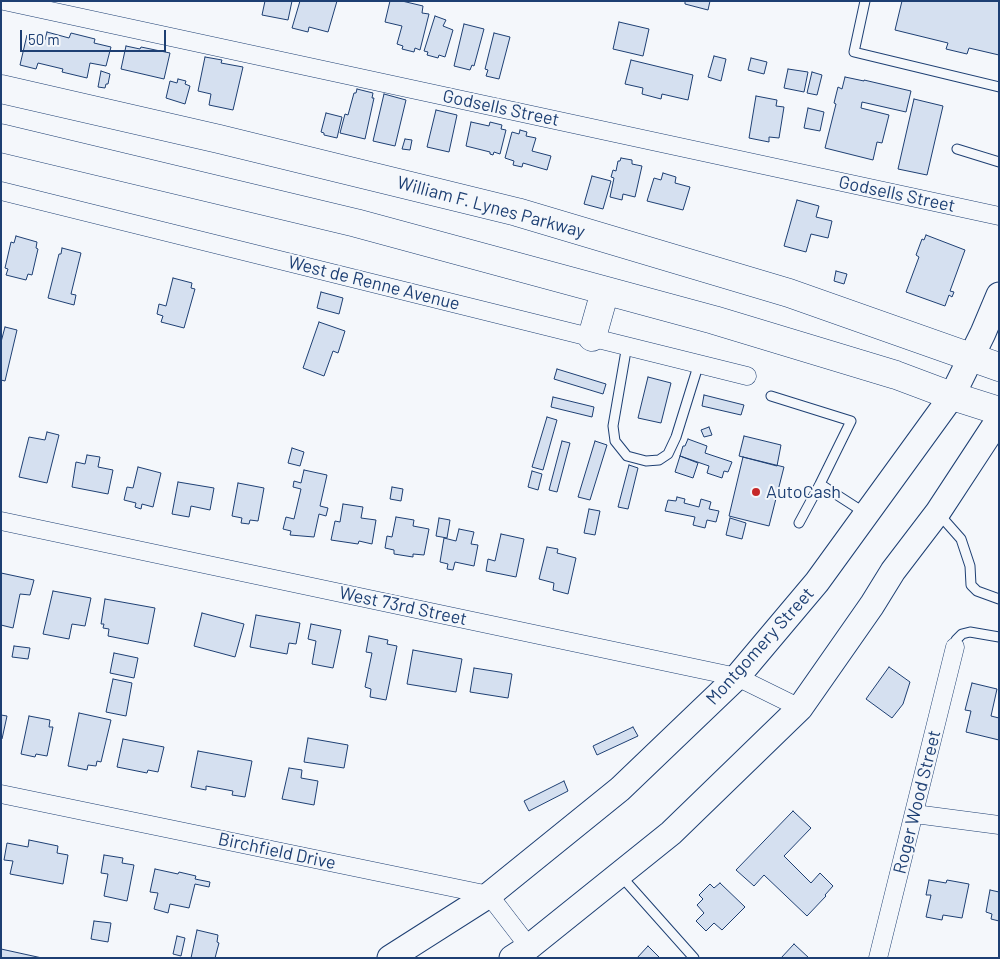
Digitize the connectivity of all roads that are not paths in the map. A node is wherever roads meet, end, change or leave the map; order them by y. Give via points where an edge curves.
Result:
1 (4, 1) edge
2 (866, 1) edge
3 (999, 87) edge
4 (1, 89) edge
5 (1, 138) edge
6 (957, 149) dead end
7 (999, 162) edge
8 (1, 191) edge
9 (999, 216) edge
10 (605, 290) junction
11 (999, 295) edge
12 (592, 336) junction
13 (627, 345) junction
14 (971, 357) junction
15 (699, 364) junction
16 (999, 367) edge
17 (747, 376) dead end
18 (771, 396) dead end
19 (952, 396) junction
20 (999, 411) edge
21 (999, 419) edge
22 (820, 484) junction
23 (938, 512) junction
24 (868, 514) junction
25 (1, 521) edge
26 (799, 523) dead end
27 (999, 599) edge
28 (999, 637) edge
29 (955, 647) joint
30 (737, 677) junction
31 (800, 708) junction
32 (1, 794) edge
33 (915, 814) junction
34 (999, 825) edge
35 (620, 875) junction
36 (489, 895) junction
37 (525, 952) edge
38 (390, 958) edge
39 (694, 958) edge
40 (878, 958) edge

1 - 9 street, Godsells Street
2 - 3 lane via 854,52
4 - 14 highway, William F. Lynes Parkway via 517,212 789,293
5 - 10 highway via 356,223
6 - 7 lane
8 - 12 street, West de Renne Avenue
10 - 12 highway
10 - 19 highway via 896,375
11 - 14 street, Montgomery Street
12 - 13 street, West de Renne Avenue
13 - 15 street, West de Renne Avenue
13 - 15 lane via 612,426 615,441 627,456 646,461 659,460 668,454
14 - 16 highway
14 - 19 street, Montgomery Street
15 - 17 street, West de Renne Avenue
18 - 22 lane via 851,421
19 - 20 highway
19 - 24 street, Montgomery Street
21 - 23 street
22 - 24 lane
22 - 26 lane
23 - 27 lane via 961,539 970,566 971,585 977,591
23 - 31 street via 893,571
24 - 30 street, Montgomery Street via 817,582
25 - 30 street, West 73rd Street
28 - 29 lane via 970,632 956,640
29 - 33 street, Roger Wood Street
30 - 31 street, West 73rd Street
30 - 36 street, Montgomery Street via 620,788
31 - 35 street via 671,833
32 - 36 street, Birchfield Drive
33 - 34 street
33 - 40 street, Roger Wood Street
35 - 37 street
35 - 39 lane
36 - 37 street
36 - 38 street, Montgomery Street

